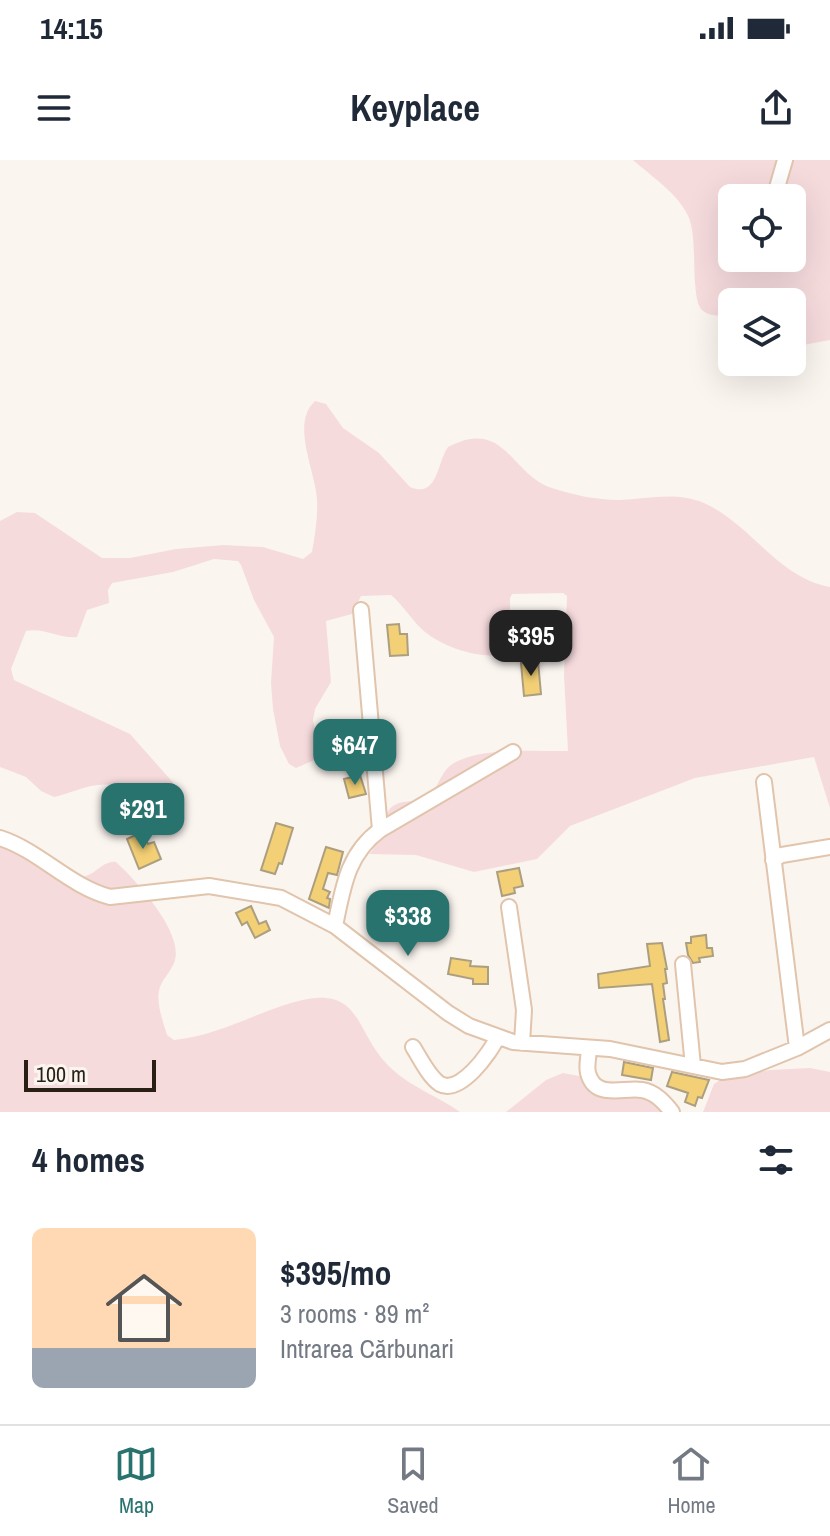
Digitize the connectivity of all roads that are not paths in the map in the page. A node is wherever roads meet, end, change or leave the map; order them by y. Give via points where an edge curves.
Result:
1 (785, 160) edge
2 (778, 184) edge
3 (361, 610) dead end
4 (513, 752) dead end
5 (764, 782) dead end
6 (380, 830) junction
7 (0, 838) edge
8 (830, 847) edge
9 (773, 860) junction
10 (509, 907) dead end
11 (335, 926) junction
12 (683, 964) dead end
13 (830, 1030) edge
14 (497, 1038) junction
15 (522, 1043) junction
16 (413, 1047) dead end
17 (589, 1048) junction
18 (797, 1048) junction
19 (693, 1066) junction
20 (672, 1112) edge

1 - 2 street
3 - 6 street
4 - 6 street
5 - 9 street
6 - 11 street via 353,858
7 - 11 street via 96,893 237,889 281,898
8 - 9 street
9 - 18 street
10 - 15 street via 524,1010
11 - 14 street via 448,1013
12 - 19 street
13 - 18 street
14 - 15 street
14 - 16 street via 485,1059 449,1086 435,1079
15 - 17 street
17 - 19 street
17 - 20 street via 587,1069 595,1085 605,1091 644,1090
18 - 19 street via 733,1071

